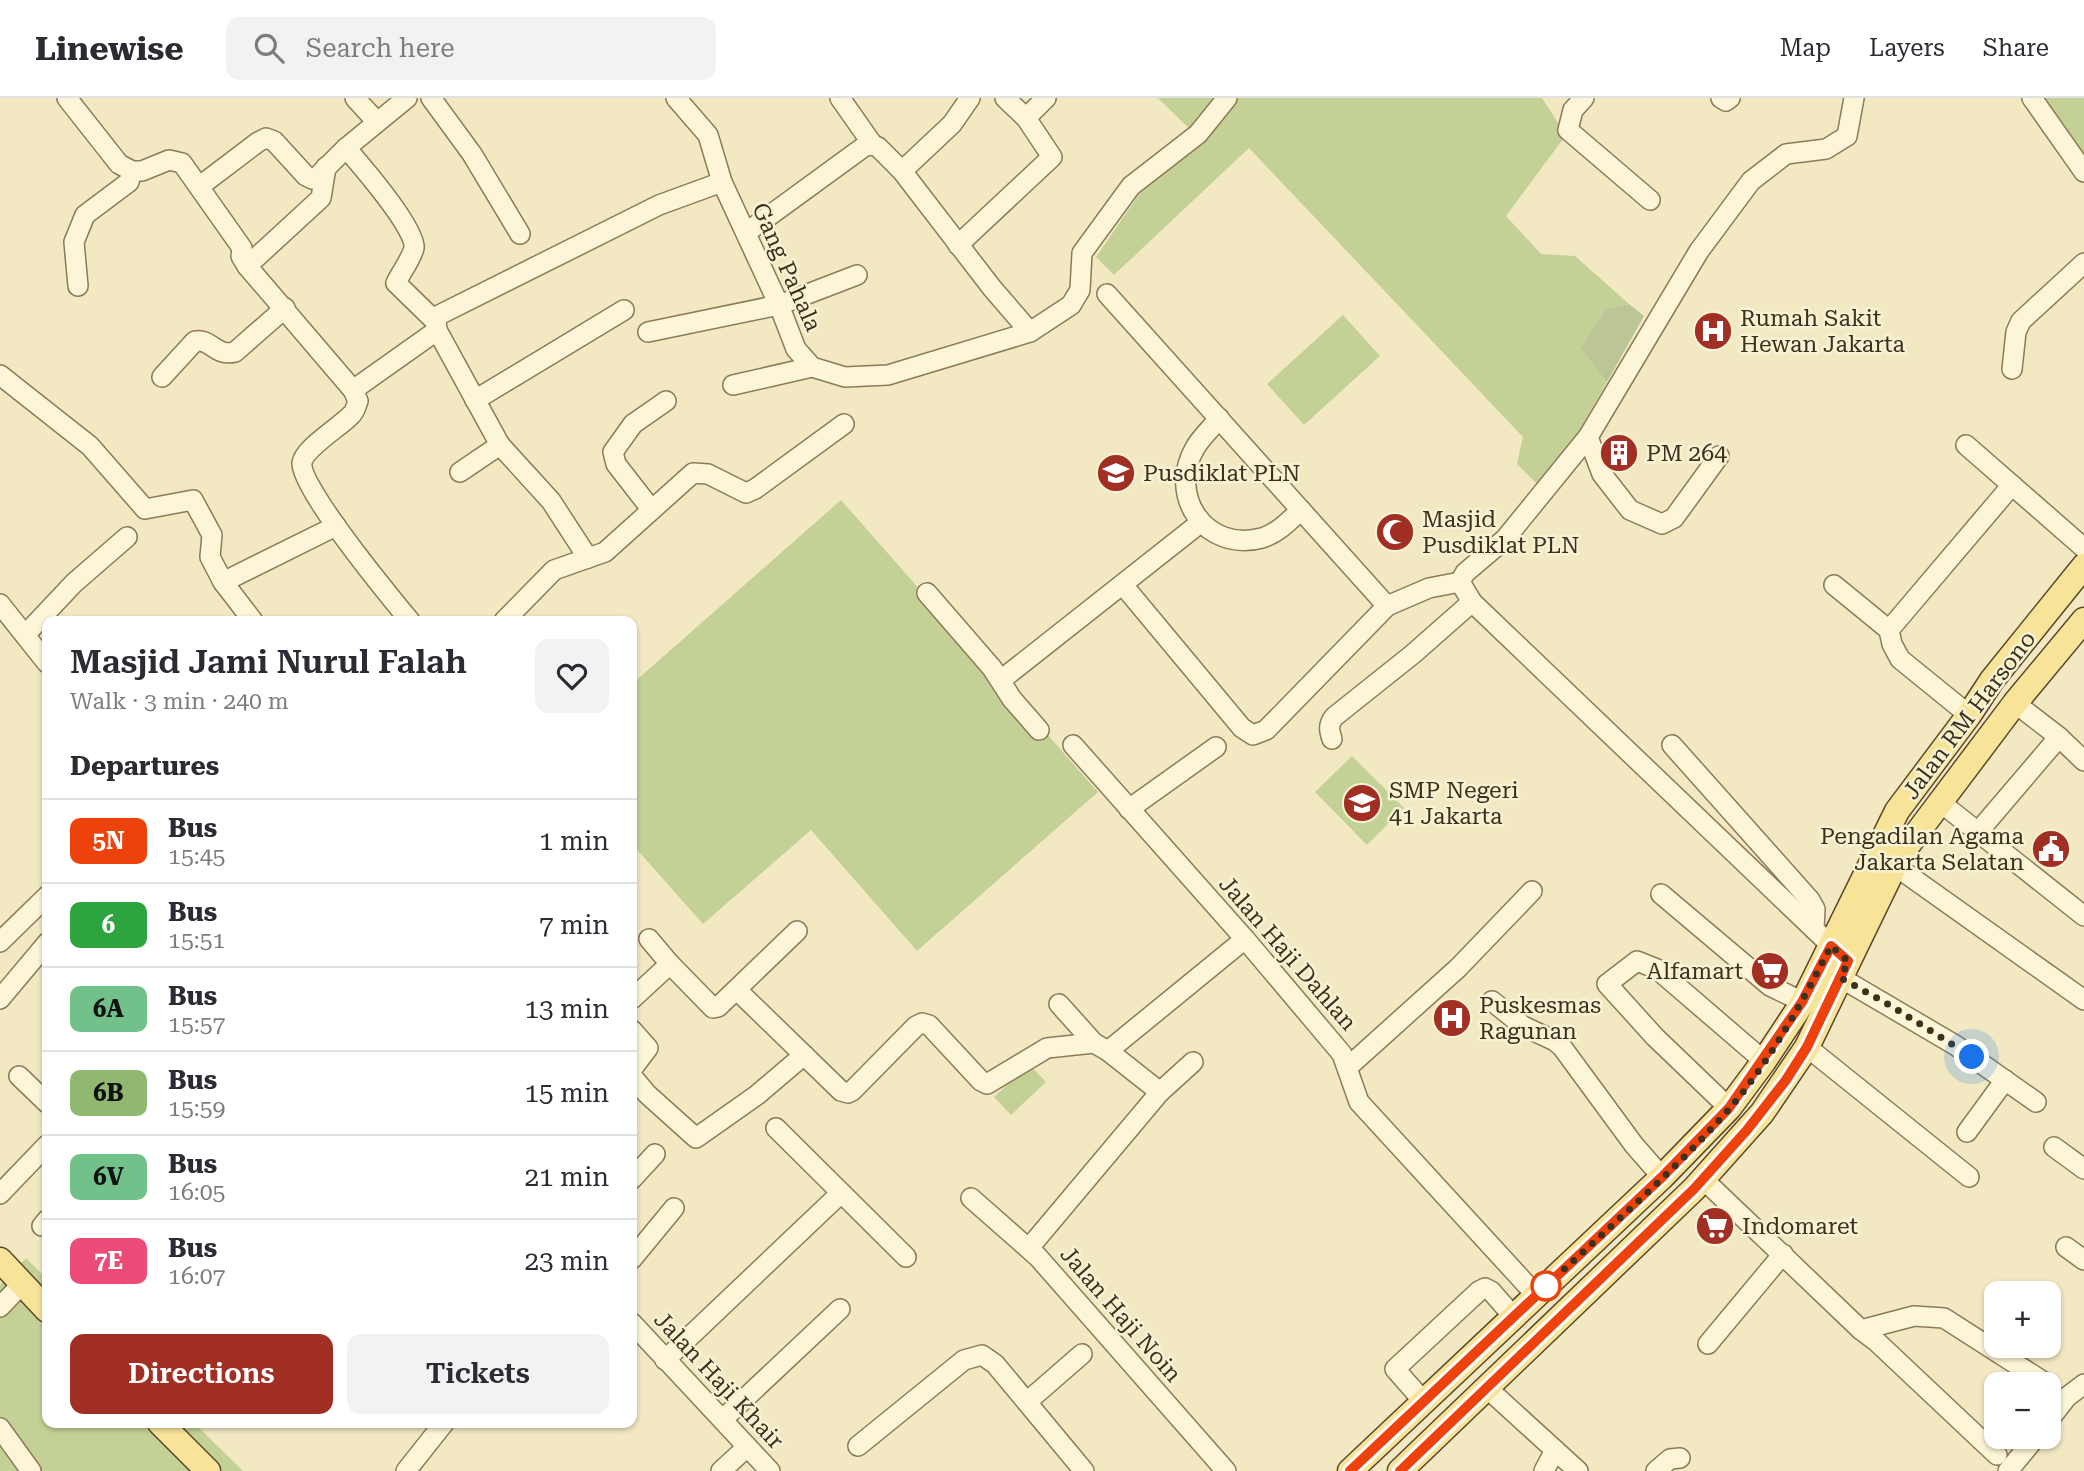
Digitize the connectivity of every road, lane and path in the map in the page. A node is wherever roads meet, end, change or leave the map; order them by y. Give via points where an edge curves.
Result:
1 (67, 98) edge
2 (355, 98) edge
3 (407, 98) edge
4 (431, 98) edge
5 (676, 98) edge
6 (840, 98) edge
7 (970, 98) edge
8 (1005, 98) edge
9 (1046, 98) edge
10 (1227, 98) edge
11 (1584, 98) edge
12 (1721, 98) edge
13 (1730, 98) edge
14 (1854, 98) edge
15 (2032, 98) edge
16 (1026, 117) junction
17 (377, 122) junction
18 (873, 145) junction
19 (346, 148) junction
20 (326, 167) junction
21 (132, 171) junction
22 (902, 171) junction
23 (2084, 172) edge
24 (722, 182) junction
25 (200, 186) junction
26 (1650, 200) dead end
27 (747, 232) junction
28 (520, 234) dead end
29 (958, 245) junction
30 (2084, 263) edge
31 (247, 266) junction
32 (857, 275) dead end
33 (78, 285) dead end
34 (1107, 294) dead end
35 (779, 305) junction
36 (285, 308) junction
37 (624, 310) dead end
38 (436, 326) junction
39 (648, 332) dead end
40 (1030, 332) junction
41 (812, 367) junction
42 (2012, 369) dead end
43 (0, 374) edge
44 (162, 377) dead end
45 (733, 384) dead end
46 (354, 390) junction
47 (475, 400) junction
48 (666, 401) dead end
49 (1219, 418) junction
50 (844, 424) dead end
51 (1588, 437) junction
52 (499, 445) junction
53 (1966, 445) dead end
54 (1719, 456) dead end
55 (460, 472) dead end
56 (2012, 485) junction
57 (651, 509) junction
58 (1301, 510) junction
59 (1200, 523) junction
60 (336, 526) junction
61 (127, 537) dead end
62 (2084, 548) edge
63 (588, 558) junction
64 (2084, 566) edge
65 (223, 582) junction
66 (1460, 582) junction
67 (2084, 583) edge
68 (1123, 585) junction
69 (1835, 585) dead end
70 (927, 593) dead end
71 (1472, 602) junction
72 (0, 604) edge
73 (1387, 606) junction
74 (43, 616) edge
75 (249, 616) edge
76 (406, 616) edge
77 (509, 616) edge
78 (42, 617) edge
79 (2084, 620) edge
80 (1889, 630) junction
81 (25, 635) junction
82 (42, 657) edge
83 (1001, 680) junction
84 (2015, 703) junction
85 (1971, 713) junction
86 (1039, 730) dead end
87 (2059, 737) junction
88 (1332, 739) dead end
89 (1073, 745) dead end
90 (1672, 745) dead end
91 (1216, 747) dead end
92 (2084, 761) edge
93 (1940, 802) junction
94 (1129, 810) junction
95 (1978, 832) junction
96 (1894, 865) junction
97 (1532, 891) dead end
98 (1661, 894) dead end
99 (42, 900) edge
100 (2084, 916) edge
101 (797, 931) dead end
102 (2, 936) edge
103 (649, 939) dead end
104 (1245, 939) junction
105 (42, 949) edge
106 (1833, 953) junction
107 (670, 964) junction
108 (737, 990) junction
109 (637, 994) edge
110 (0, 999) edge
111 (2084, 1000) edge
112 (1492, 1001) dead end
113 (1802, 1002) junction
114 (1059, 1004) dead end
115 (637, 1036) edge
116 (1101, 1047) junction
117 (1807, 1047) junction
118 (804, 1055) junction
119 (1764, 1061) junction
120 (637, 1062) edge
121 (1193, 1062) dead end
122 (1348, 1068) junction
123 (19, 1076) dead end
124 (2006, 1080) junction
125 (637, 1082) edge
126 (1160, 1092) junction
127 (42, 1098) edge
128 (2035, 1102) dead end
129 (1729, 1108) junction
130 (776, 1128) dead end
131 (1967, 1132) dead end
132 (2054, 1147) dead end
133 (42, 1149) edge
134 (654, 1154) dead end
135 (2084, 1169) edge
136 (637, 1173) edge
137 (1662, 1177) junction
138 (1969, 1177) dead end
139 (1703, 1179) junction
140 (842, 1193) junction
141 (0, 1194) edge
142 (971, 1198) dead end
143 (674, 1208) dead end
144 (2066, 1247) dead end
145 (1029, 1248) junction
146 (637, 1253) edge
147 (1783, 1254) junction
148 (906, 1257) dead end
149 (0, 1260) edge
150 (2084, 1260) edge
151 (22, 1284) junction
152 (1536, 1295) junction
153 (42, 1305) edge
154 (0, 1307) edge
155 (840, 1309) dead end
156 (1513, 1316) junction
157 (637, 1328) edge
158 (1861, 1330) junction
159 (1709, 1344) dead end
160 (1082, 1354) dead end
161 (666, 1360) junction
162 (2028, 1372) edge
163 (2084, 1384) edge
164 (1487, 1388) junction
165 (2061, 1393) edge
166 (2067, 1397) junction
167 (1028, 1401) junction
168 (1424, 1402) junction
169 (2061, 1405) edge
170 (2084, 1410) edge
171 (723, 1419) junction
172 (0, 1428) edge
173 (165, 1428) edge
174 (440, 1428) edge
175 (858, 1446) dead end
176 (747, 1447) junction
177 (2020, 1449) edge
178 (1555, 1450) junction
179 (1680, 1458) dead end
180 (2002, 1463) edge
181 (31, 1471) edge
182 (208, 1471) edge
183 (405, 1471) edge
184 (721, 1471) edge
185 (770, 1471) edge
186 (1084, 1471) edge
187 (1226, 1471) edge
188 (1350, 1471) edge
189 (1400, 1471) edge
190 (1544, 1471) edge
191 (1578, 1471) edge
192 (1656, 1471) edge

1 - 21 street via 119,164
2 - 17 street
3 - 17 street
4 - 28 street via 472,154
5 - 24 street, Gang Pahala via 708,135
6 - 18 street
7 - 22 street via 952,124
8 - 16 street
9 - 16 street
10 - 40 street, Gang Pahala via 1198,134 1131,186 1082,253 1080,290 1071,305
11 - 26 street via 1573,110 1568,130
12 - 13 street
14 - 51 street via 1847,136 1826,149 1786,154 1751,181 1699,251
15 - 23 street
16 - 29 street via 1052,157
17 - 19 street
18 - 22 street
18 - 27 street via 865,146
19 - 20 street
19 - 38 street via 412,236 414,247 396,283
20 - 25 street via 312,179 266,138
20 - 31 street via 321,198
21 - 25 street via 169,160 182,163
21 - 33 street via 129,182 85,215 75,242
22 - 29 street
24 - 27 street, Gang Pahala
24 - 38 street via 659,205 439,315
25 - 31 street via 242,248
27 - 35 street, Gang Pahala
29 - 40 street
30 - 42 street via 2021,321
31 - 36 street
32 - 35 street
34 - 49 street
35 - 39 street
35 - 41 street, Gang Pahala via 796,349
36 - 44 street via 235,352 226,354 195,341
36 - 46 street
37 - 47 street
38 - 46 street
38 - 47 street
40 - 41 street, Gang Pahala via 888,376 845,377
41 - 45 street
43 - 65 street via 90,446 145,509 193,500 212,535 210,557
46 - 60 street via 358,401 353,414 308,452 302,463 304,475
47 - 52 street
48 - 57 street via 633,424 613,452 616,464
49 - 58 street
49 - 59 street via 1195,447 1188,465 1186,488
50 - 57 street via 746,493 708,474 693,473
51 - 54 street via 1602,474 1630,510 1662,524 1674,519
51 - 66 street via 1505,538
52 - 55 street
52 - 63 street via 551,501
53 - 56 street
56 - 62 street
56 - 80 street
57 - 63 street via 605,552
58 - 59 street via 1261,538 1238,540
58 - 73 street
59 - 68 street
60 - 65 street
60 - 76 street
61 - 74 street
63 - 77 street via 554,570
64 - 85 main road, Jalan RM Harsono
65 - 75 street
66 - 71 street
66 - 73 street via 1429,588
67 - 85 street via 1999,688
68 - 73 street via 1242,728 1253,735 1266,730
68 - 83 street
69 - 80 street
70 - 83 street
71 - 88 street via 1334,717 1329,731
71 - 106 street
72 - 81 street
78 - 81 street
79 - 84 main road, Jalan RM Harsono
80 - 85 street via 1900,659
81 - 82 street
83 - 86 street
84 - 87 street
84 - 93 main road, Jalan RM Harsono
85 - 106 main road, Jalan RM Harsono via 1897,811
87 - 92 street
87 - 95 street
89 - 94 street, Jalan Haji Dahlan
90 - 106 street via 1810,900
91 - 94 street
93 - 95 street
93 - 96 main road, Jalan RM Harsono
94 - 104 street, Jalan Haji Dahlan
95 - 100 street
96 - 106 main road, Jalan RM Harsono
96 - 111 street
97 - 122 street via 1458,968
98 - 113 street via 1770,986
99 - 102 street
101 - 108 street
103 - 107 street
104 - 116 street
104 - 122 street, Jalan Haji Dahlan via 1342,1054
105 - 110 street
106 - 113 main road, Jalan RM Harsono
106 - 117 main road, Jalan RM Harsono
106 - 124 street
107 - 108 street via 713,1008
107 - 109 street
108 - 118 street
112 - 137 street via 1523,1026 1562,1047
113 - 119 main road, Jalan RM Harsono
114 - 116 street
115 - 120 street via 648,1048
116 - 118 street via 1047,1048 987,1084 922,1023 848,1093
116 - 126 street
117 - 138 street
117 - 139 main road, Jalan RM Harsono via 1762,1113
118 - 125 street via 696,1138
119 - 129 main road, Jalan RM Harsono
119 - 129 street via 1657,969 1637,961 1607,984
121 - 126 street, Jalan Haji Noin
122 - 152 street, Jalan Haji Dahlan via 1359,1101
123 - 127 street
124 - 128 street
124 - 131 street
126 - 145 street, Jalan Haji Noin
129 - 137 main road, Jalan RM Harsono
130 - 140 street
132 - 135 street
133 - 141 street
134 - 136 street
137 - 152 main road, Jalan RM Harsono
139 - 147 street
139 - 164 main road, Jalan RM Harsono
140 - 148 street
140 - 161 street
142 - 145 street
143 - 146 street
144 - 150 street
145 - 187 street, Jalan Haji Noin
147 - 158 street
147 - 159 street
149 - 151 main road
151 - 153 main road
151 - 154 street
152 - 156 main road, Jalan RM Harsono
155 - 171 street
156 - 168 main road, Jalan RM Harsono
156 - 168 street via 1491,1291 1479,1291 1395,1368
157 - 161 street, Jalan Haji Khair
158 - 162 street via 1914,1316 1944,1318
158 - 180 street
160 - 167 street
161 - 171 street, Jalan Haji Khair
163 - 166 street
164 - 178 street
164 - 189 main road, Jalan RM Harsono
165 - 166 street
166 - 169 street
166 - 170 street
167 - 175 street via 982,1355 964,1360
167 - 186 street
168 - 188 main road, Jalan RM Harsono
171 - 176 street, Jalan Haji Khair
172 - 181 street
173 - 182 main road
174 - 183 street
176 - 184 street
176 - 185 street, Jalan Haji Khair
177 - 180 street
178 - 190 street
178 - 191 street
179 - 192 street via 1670,1459

